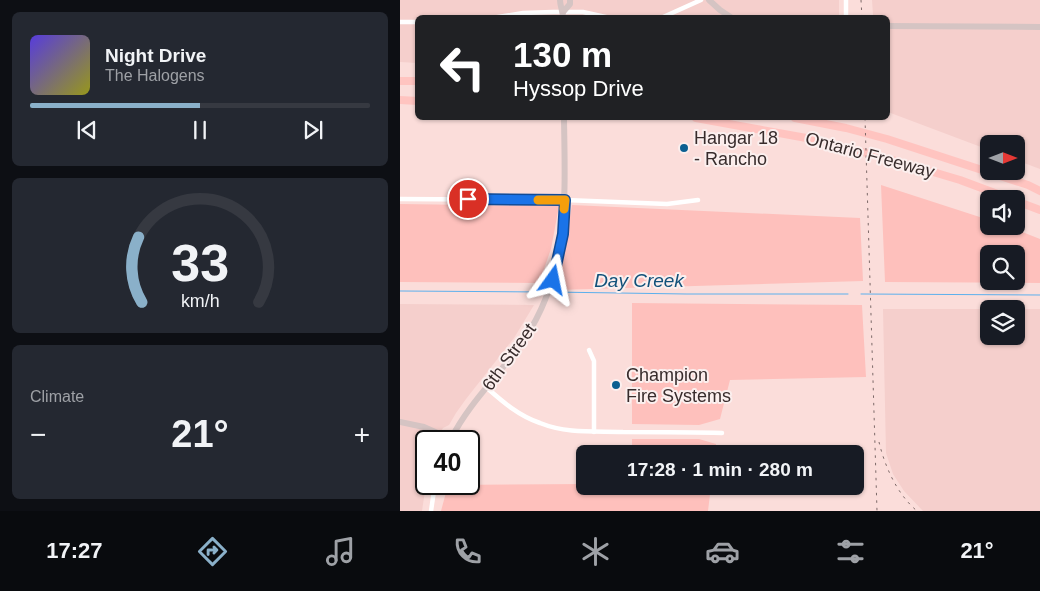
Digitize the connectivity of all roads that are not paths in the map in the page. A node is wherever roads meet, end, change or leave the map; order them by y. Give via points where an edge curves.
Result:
1 (560, 0) edge
2 (570, 0) edge
3 (701, 0) edge
4 (709, 0) edge
5 (846, 0) edge
6 (511, 15) edge
7 (563, 15) edge
8 (597, 15) edge
9 (668, 15) edge
10 (728, 15) edge
11 (846, 15) edge
12 (400, 22) edge
13 (415, 22) edge
14 (890, 26) edge
15 (1040, 27) edge
16 (400, 81) edge
17 (415, 81) edge
18 (400, 100) edge
19 (415, 101) edge
20 (564, 120) edge
21 (710, 120) edge
22 (805, 120) edge
23 (987, 190) edge
24 (1040, 190) edge
25 (400, 198) edge
26 (565, 200) junction
27 (698, 200) dead end
28 (1025, 204) edge
29 (1040, 210) edge
30 (590, 350) dead end
31 (487, 388) junction
32 (400, 422) edge
33 (430, 430) edge
34 (456, 430) edge
35 (594, 432) junction
36 (722, 433) dead end
37 (434, 495) edge
38 (431, 511) edge

1 - 7 street
2 - 7 street
3 - 9 street
4 - 10 street
5 - 11 street
6 - 7 street
7 - 8 street
12 - 13 street
14 - 15 street
16 - 17 highway
18 - 19 highway
20 - 26 street, 6th Street
21 - 23 highway, Ontario Freeway via 812,139
22 - 24 highway, Ontario Freeway via 887,140
25 - 26 street
26 - 27 street via 667,204
26 - 31 street, 6th Street via 563,234 544,304 526,337
28 - 29 highway
30 - 35 street via 594,361
31 - 34 street, 6th Street
31 - 35 street via 516,411 541,424
32 - 33 street
35 - 36 street
37 - 38 street

